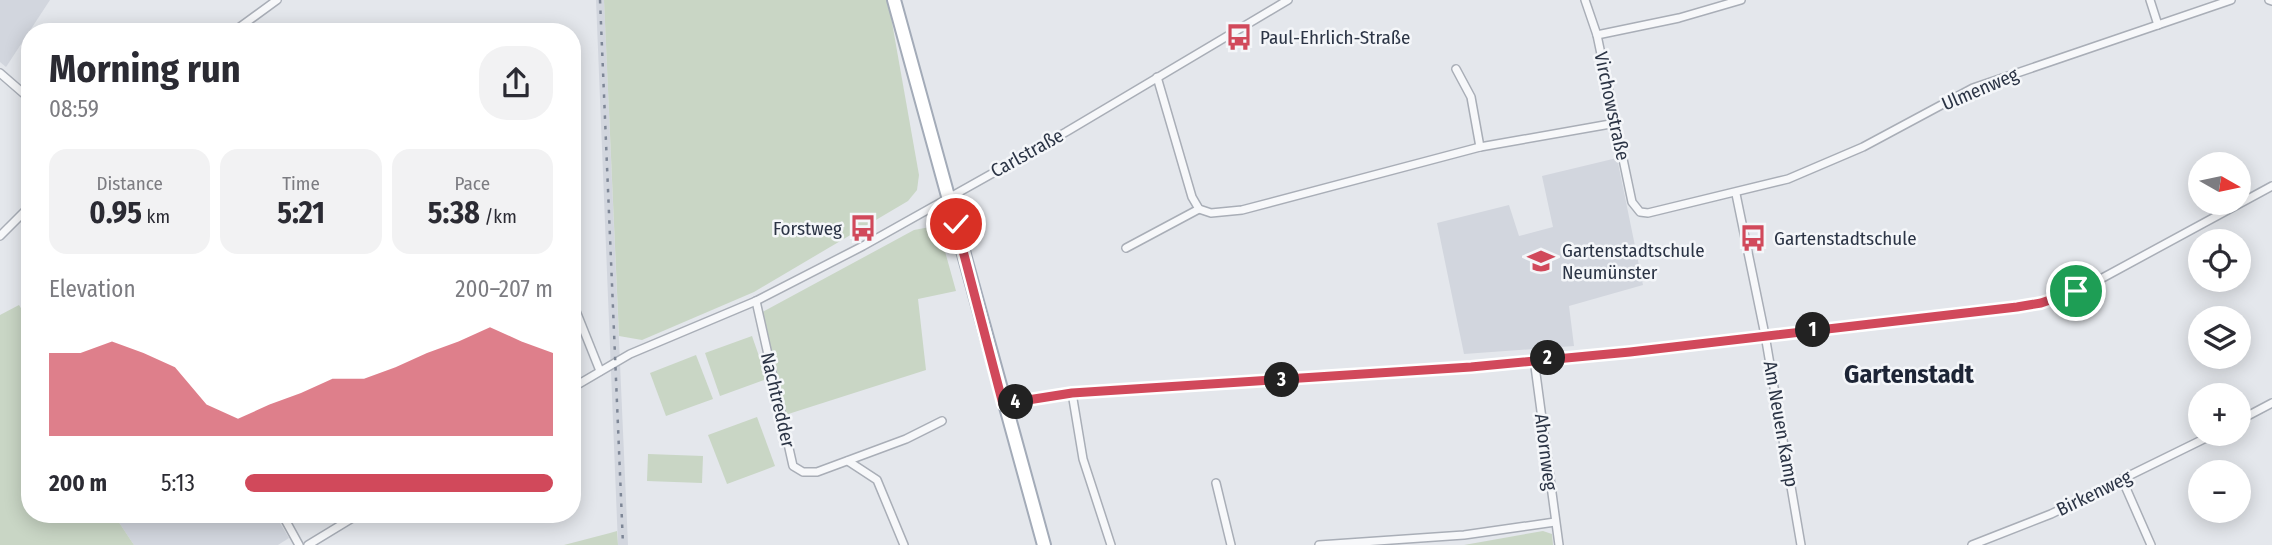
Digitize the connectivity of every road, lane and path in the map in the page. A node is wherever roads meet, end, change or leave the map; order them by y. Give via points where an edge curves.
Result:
1 (277, 0) edge
2 (894, 0) edge
3 (1288, 0) edge
4 (1585, 0) edge
5 (1741, 0) edge
6 (2150, 0) edge
7 (2231, 0) edge
8 (245, 23) edge
9 (2158, 25) junction
10 (1597, 35) junction
11 (1456, 69) dead end
12 (0, 73) edge
13 (1157, 77) junction
14 (21, 91) edge
15 (1616, 123) junction
16 (1480, 147) junction
17 (2272, 186) edge
18 (1736, 194) junction
19 (948, 198) junction
20 (1199, 209) junction
21 (21, 215) edge
22 (0, 236) edge
23 (1126, 248) dead end
24 (756, 301) junction
25 (581, 324) edge
26 (1765, 335) junction
27 (1534, 359) junction
28 (600, 371) junction
29 (581, 383) edge
30 (1072, 393) junction
31 (2272, 402) edge
32 (1003, 404) junction
33 (2251, 414) edge
34 (942, 421) dead end
35 (2189, 446) edge
36 (848, 461) junction
37 (2122, 479) junction
38 (1216, 483) dead end
39 (1555, 522) junction
40 (287, 523) edge
41 (344, 523) edge
42 (299, 545) edge
43 (308, 545) edge
44 (904, 545) edge
45 (1044, 545) edge
46 (1111, 545) edge
47 (1231, 545) edge
48 (1319, 545) edge
49 (1559, 545) edge
50 (1801, 545) edge
51 (1972, 545) edge
52 (2151, 545) edge

1 - 8 street
2 - 19 main road
3 - 13 street, Carlstraße
4 - 10 street, Virchowstraße
5 - 10 street
6 - 9 street
7 - 9 street, Ulmenweg
9 - 18 street, Ulmenweg via 1973,88 1826,164
10 - 15 street, Virchowstraße
11 - 16 street via 1471,97
12 - 14 street
13 - 19 street, Carlstraße
13 - 20 street via 1189,190
15 - 16 street
15 - 18 street, Virchowstraße via 1632,202 1640,212
16 - 20 street via 1242,210 1210,213
17 - 26 street via 2084,288 2041,303
18 - 26 street, Am Neuen Kamp
19 - 24 street, Carlstraße
19 - 32 main road
20 - 23 street
21 - 22 street
24 - 28 street, Carlstraße
24 - 36 street, Nachtredder via 793,466 817,472
25 - 28 street
26 - 27 street
26 - 50 street, Am Neuen Kamp
27 - 30 street
27 - 39 street, Ahornweg
28 - 29 street, Carlstraße
30 - 32 street
30 - 46 street via 1083,458
31 - 33 street
32 - 45 main road
34 - 36 street, Nachtredder
35 - 37 street, Birkenweg
36 - 44 street via 877,481
37 - 51 street, Birkenweg
37 - 52 street
38 - 47 street
39 - 48 street via 1464,535
39 - 49 street, Ahornweg
40 - 42 street
41 - 43 street

